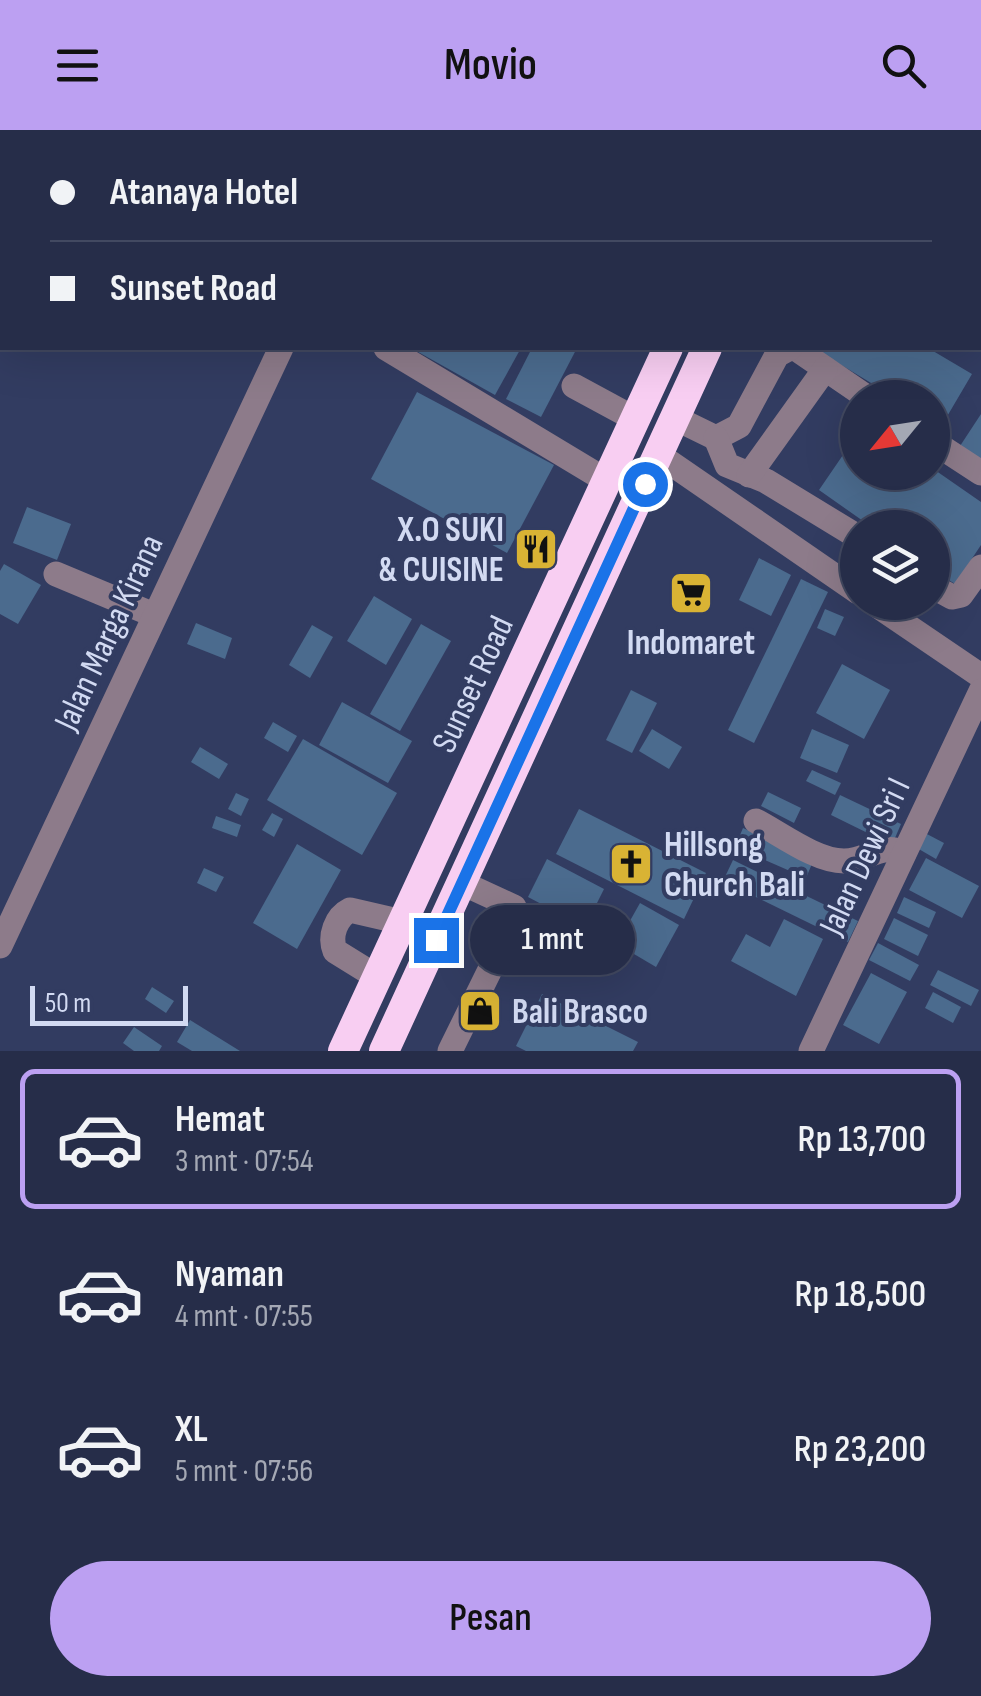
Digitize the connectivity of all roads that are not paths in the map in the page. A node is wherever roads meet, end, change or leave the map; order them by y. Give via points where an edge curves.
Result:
1 (280, 350) edge
2 (389, 350) edge
3 (667, 350) edge
4 (706, 350) edge
5 (788, 350) edge
6 (796, 350) edge
7 (825, 369) junction
8 (841, 380) edge
9 (574, 386) dead end
10 (675, 418) junction
11 (635, 419) junction
12 (716, 438) junction
13 (950, 453) edge
14 (659, 455) junction
15 (981, 473) edge
16 (749, 475) junction
17 (608, 481) junction
18 (840, 527) edge
19 (981, 567) edge
20 (56, 574) dead end
21 (840, 580) edge
22 (950, 595) edge
23 (154, 615) junction
24 (912, 620) edge
25 (981, 676) edge
26 (981, 691) edge
27 (756, 821) dead end
28 (904, 853) junction
29 (462, 883) junction
30 (402, 922) junction
31 (0, 946) edge
32 (377, 977) junction
33 (344, 1051) edge
34 (384, 1051) edge
35 (450, 1051) edge
36 (811, 1051) edge

1 - 23 street, Jalan Marga Kirana
2 - 17 street
3 - 11 highway, Sunset Road
4 - 10 highway, Sunset Road
5 - 12 street via 777,355 739,426
6 - 7 street
7 - 8 street
7 - 16 street
9 - 11 street
10 - 12 street
10 - 14 highway, Sunset Road
11 - 17 highway, Sunset Road
12 - 16 street via 727,465
13 - 15 street
14 - 21 street
14 - 29 highway, Sunset Road
16 - 18 street
17 - 30 highway, Sunset Road
19 - 22 street via 961,594
20 - 23 street
23 - 31 street, Jalan Marga Kirana
24 - 25 street
26 - 28 street, Jalan Dewi Sri I
27 - 28 street via 831,859 856,859 886,847
28 - 36 street, Jalan Dewi Sri I
29 - 34 highway, Sunset Road
29 - 35 street via 514,907 517,916
30 - 32 highway, Sunset Road
30 - 32 street via 359,910 339,920 334,951
32 - 33 highway, Sunset Road

